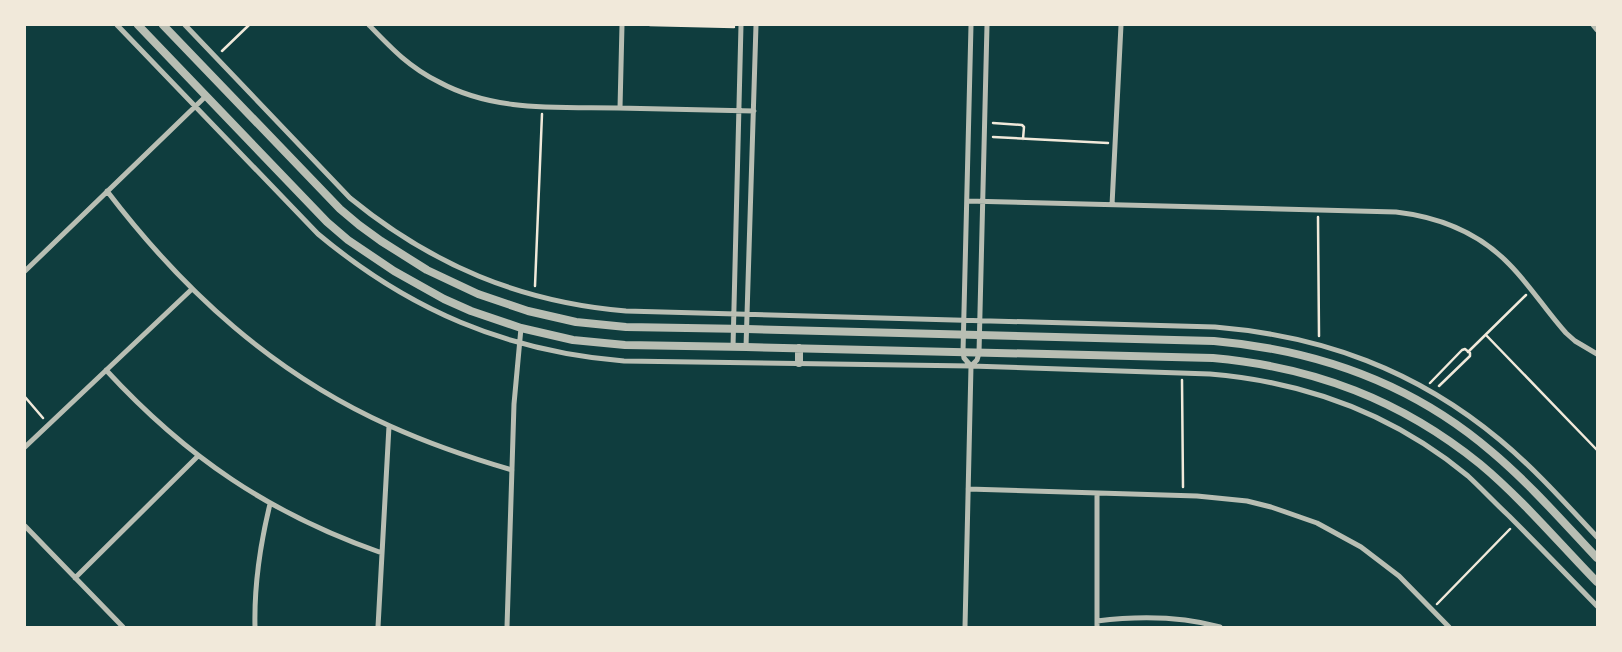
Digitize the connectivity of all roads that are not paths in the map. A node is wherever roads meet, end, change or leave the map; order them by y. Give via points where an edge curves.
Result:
1 (117, 25) edge
2 (138, 25) edge
3 (163, 25) edge
4 (184, 25) edge
5 (369, 25) edge
6 (622, 25) edge
7 (756, 25) edge
8 (971, 25) edge
9 (987, 25) edge
10 (1121, 25) edge
11 (1593, 25) edge
12 (741, 26) edge
13 (1597, 30) edge
14 (206, 96) junction
15 (195, 106) junction
16 (620, 108) junction
17 (739, 110) junction
18 (754, 111) junction
19 (107, 191) junction
20 (967, 201) junction
21 (983, 201) junction
22 (1112, 205) junction
23 (25, 271) edge
24 (192, 289) junction
25 (734, 314) junction
26 (747, 314) junction
27 (964, 320) junction
28 (980, 320) junction
29 (521, 328) junction
30 (734, 329) junction
31 (747, 329) junction
32 (963, 334) junction
33 (979, 335) junction
34 (520, 343) junction
35 (733, 347) junction
36 (746, 347) junction
37 (799, 348) junction
38 (963, 352) junction
39 (979, 353) junction
40 (1597, 354) edge
41 (799, 364) junction
42 (971, 366) junction
43 (106, 370) junction
44 (389, 426) junction
45 (25, 447) edge
46 (198, 456) junction
47 (512, 470) junction
48 (968, 489) junction
49 (1097, 493) junction
50 (270, 504) junction
51 (25, 526) edge
52 (1597, 537) edge
53 (382, 553) junction
54 (1597, 558) edge
55 (75, 578) junction
56 (1597, 582) edge
57 (1597, 606) edge
58 (1097, 624) edge
59 (1212, 626) edge
60 (123, 627) edge
61 (255, 627) edge
62 (378, 627) edge
63 (507, 627) edge
64 (965, 627) edge
65 (1220, 627) edge
66 (1449, 627) edge

1 - 15 street
2 - 14 street
3 - 30 street via 340,209 381,241 427,270 478,294 528,311 576,322 626,327
4 - 25 street via 350,198 411,243 458,268 554,302 602,309
5 - 16 street via 405,61 465,94 497,103
6 - 16 street
7 - 18 street
8 - 20 street
9 - 21 street
10 - 22 street
11 - 13 street
12 - 17 street
14 - 15 street
14 - 29 street via 327,222 363,251 444,299
15 - 19 street
15 - 34 street via 318,234 363,269 439,313
16 - 17 street
17 - 18 street
17 - 25 street
18 - 26 street
19 - 23 street
19 - 24 street via 152,248
20 - 21 street
20 - 27 street
21 - 22 street
21 - 28 street
22 - 40 street via 1318,210 1406,214 1433,219 1468,233 1497,253 1566,333
24 - 43 street
24 - 44 street via 229,323 286,367
25 - 26 street
25 - 30 street
26 - 27 street
26 - 31 street
27 - 28 street
27 - 32 street
28 - 33 street
28 - 52 street via 1215,327 1277,334 1367,360 1425,388 1501,440
29 - 34 street
29 - 35 street via 573,340 625,346
30 - 31 street
30 - 35 street
31 - 32 street
31 - 36 street
32 - 33 street
32 - 38 street
33 - 39 street
33 - 54 street via 1214,341 1274,348 1340,366 1410,396 1468,433 1514,472
34 - 41 street via 571,355 624,361
34 - 47 street
35 - 36 street
36 - 37 street
37 - 38 street
37 - 41 street
38 - 39 street
38 - 42 street
39 - 42 street
39 - 56 street via 1213,358 1300,372 1356,390 1434,430 1473,459 1503,484
41 - 42 street
42 - 48 street
42 - 57 street via 1238,377 1321,395 1373,416 1446,459 1489,496
43 - 45 street
43 - 46 street via 150,415
44 - 47 street via 445,449
44 - 53 street
46 - 50 street
46 - 55 street
47 - 63 street
48 - 49 street
48 - 64 street
49 - 58 street
49 - 66 street via 1183,495 1247,501 1318,523 1381,560
50 - 53 street via 325,531
50 - 61 street via 257,570
51 - 55 street
53 - 62 street
55 - 60 street
58 - 59 street via 1155,617
59 - 65 street

